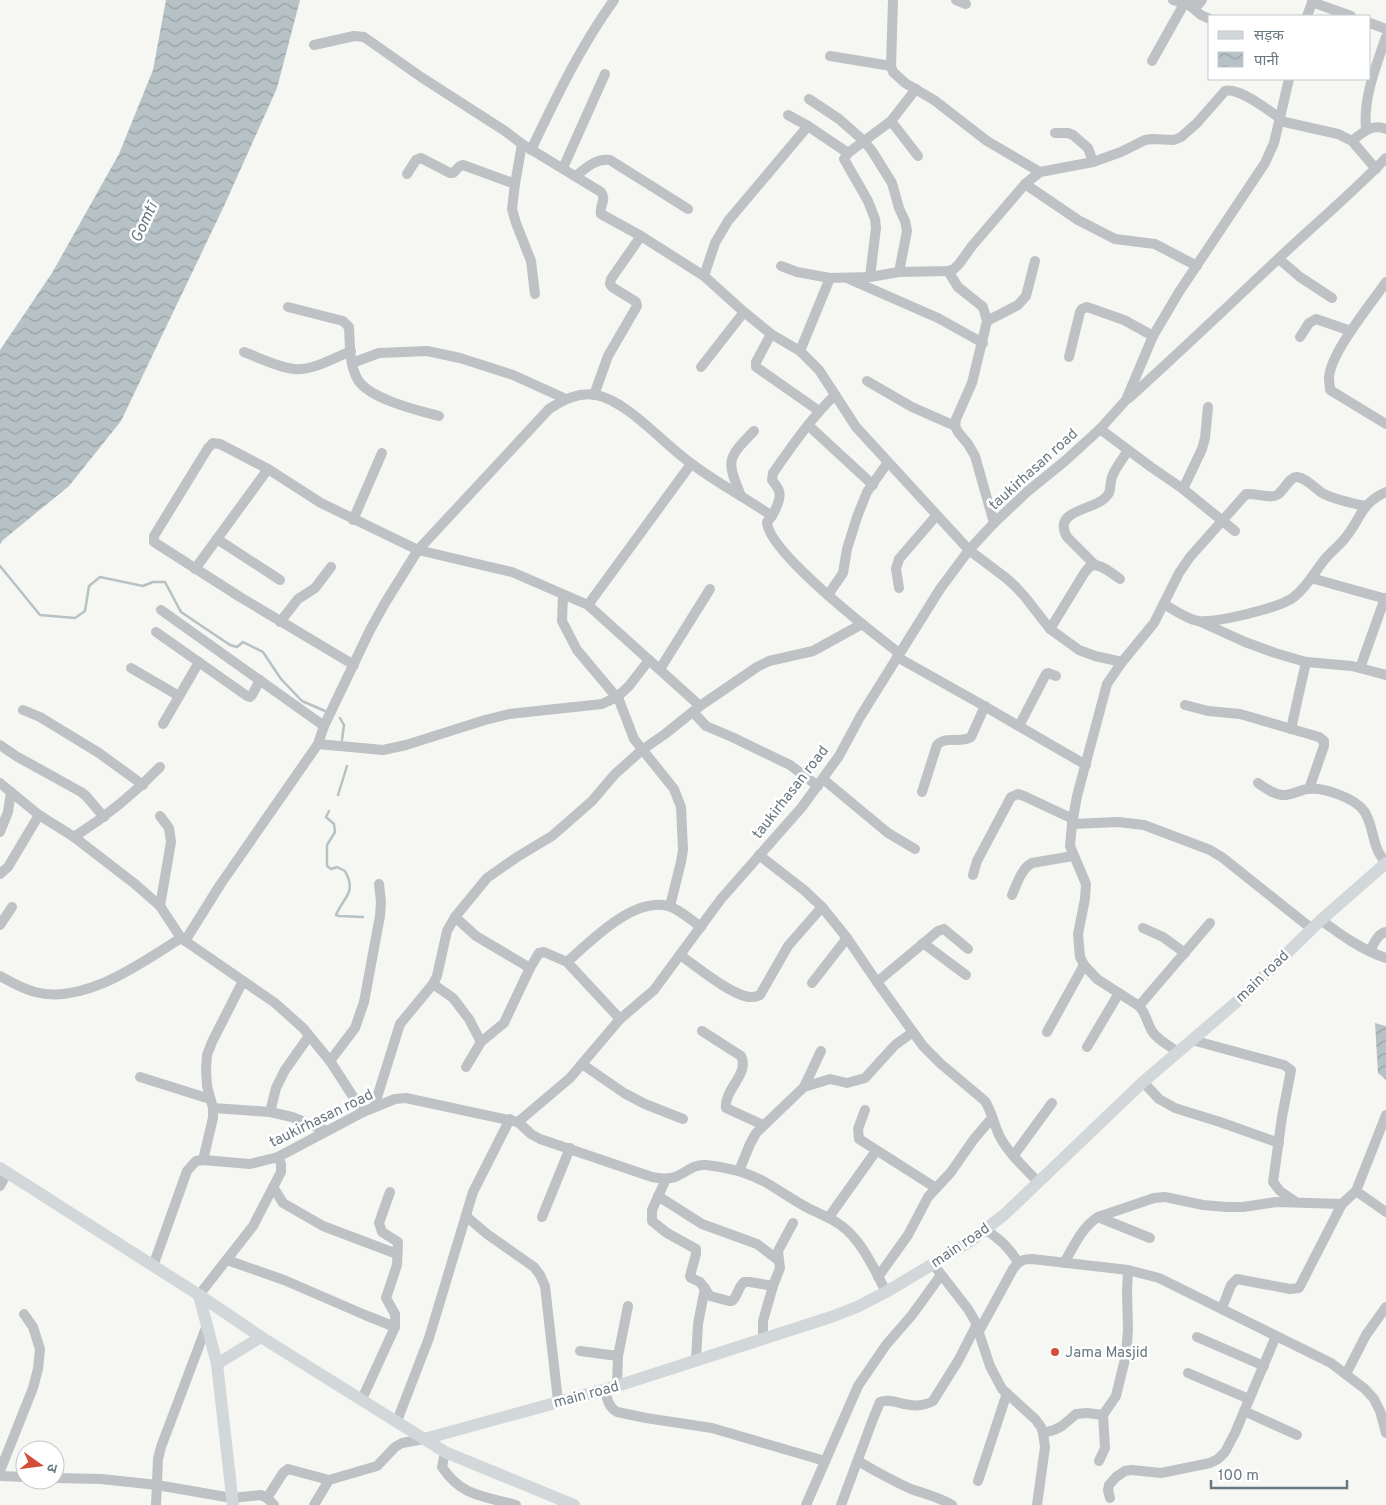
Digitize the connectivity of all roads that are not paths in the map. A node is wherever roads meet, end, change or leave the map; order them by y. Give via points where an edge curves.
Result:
1 (614, 0) edge
2 (893, 0) edge
3 (956, 0) edge
4 (1173, 0) edge
5 (1202, 0) edge
6 (1312, 1) edge
7 (966, 4) dead end
8 (1186, 5) junction
9 (1307, 15) edge
10 (1348, 15) edge
11 (1208, 18) edge
12 (1371, 23) edge
13 (1386, 29) edge
14 (1386, 37) edge
15 (314, 45) dead end
16 (1384, 53) edge
17 (830, 56) dead end
18 (1152, 61) dead end
19 (891, 66) junction
20 (1372, 73) edge
21 (605, 74) dead end
22 (1289, 80) edge
23 (1371, 80) edge
24 (916, 89) junction
25 (809, 100) dead end
26 (788, 115) dead end
27 (1280, 120) junction
28 (890, 122) junction
29 (808, 126) junction
30 (1386, 129) edge
31 (1366, 130) junction
32 (1055, 133) dead end
33 (864, 141) junction
34 (1352, 142) junction
35 (526, 147) junction
36 (848, 153) junction
37 (918, 156) dead end
38 (1093, 162) junction
39 (1382, 165) edge
40 (563, 168) junction
41 (1040, 172) junction
42 (406, 174) dead end
43 (576, 176) junction
44 (514, 184) junction
45 (1025, 184) junction
46 (688, 209) dead end
47 (641, 236) junction
48 (1279, 259) junction
49 (1035, 261) dead end
50 (781, 266) dead end
51 (1197, 266) junction
52 (948, 271) junction
53 (899, 272) junction
54 (704, 276) junction
55 (870, 277) junction
56 (830, 278) junction
57 (846, 278) junction
58 (1386, 282) edge
59 (535, 294) dead end
60 (1332, 298) dead end
61 (288, 307) dead end
62 (744, 312) junction
63 (987, 321) junction
64 (1352, 331) junction
65 (771, 334) junction
66 (1153, 336) junction
67 (1300, 337) dead end
68 (983, 343) junction
69 (350, 351) junction
70 (800, 351) junction
71 (244, 352) dead end
72 (1069, 358) dead end
73 (352, 363) junction
74 (701, 367) dead end
75 (867, 381) dead end
76 (594, 395) junction
77 (835, 395) junction
78 (566, 399) junction
79 (1126, 400) junction
80 (1208, 407) dead end
81 (819, 411) junction
82 (439, 416) dead end
83 (1386, 424) edge
84 (808, 425) junction
85 (955, 426) junction
86 (1100, 429) junction
87 (754, 431) dead end
88 (1128, 450) junction
89 (382, 453) dead end
90 (888, 462) junction
91 (691, 464) junction
92 (268, 469) junction
93 (872, 485) junction
94 (1183, 489) junction
95 (1386, 492) edge
96 (741, 496) junction
97 (1365, 506) junction
98 (772, 516) junction
99 (936, 516) junction
100 (1222, 519) junction
101 (353, 520) junction
102 (994, 524) junction
103 (1235, 531) dead end
104 (217, 539) junction
105 (418, 550) junction
106 (969, 550) junction
107 (1095, 565) junction
108 (331, 567) dead end
109 (195, 569) junction
110 (1310, 578) junction
111 (1120, 579) dead end
112 (280, 580) dead end
113 (710, 588) dead end
114 (899, 588) dead end
115 (564, 595) junction
116 (828, 595) junction
117 (1385, 599) edge
118 (1164, 604) junction
119 (588, 605) junction
120 (161, 610) dead end
121 (1198, 621) junction
122 (280, 622) junction
123 (862, 624) junction
124 (1050, 629) junction
125 (156, 632) dead end
126 (898, 655) junction
127 (649, 660) junction
128 (199, 662) junction
129 (1122, 662) junction
130 (1306, 662) junction
131 (354, 665) junction
132 (130, 668) dead end
133 (1360, 668) junction
134 (660, 669) junction
135 (1386, 675) edge
136 (1056, 676) dead end
137 (260, 680) junction
138 (179, 696) junction
139 (619, 701) junction
140 (1186, 705) dead end
141 (985, 706) junction
142 (697, 709) junction
143 (23, 710) dead end
144 (163, 724) dead end
145 (324, 726) junction
146 (1019, 726) junction
147 (1292, 729) junction
148 (318, 744) junction
149 (0, 745) edge
150 (642, 750) junction
151 (1086, 765) junction
152 (160, 768) dead end
153 (821, 782) junction
154 (0, 783) edge
155 (1258, 783) dead end
156 (142, 785) junction
157 (1309, 789) junction
158 (10, 792) junction
159 (922, 792) dead end
160 (39, 814) junction
161 (160, 816) dead end
162 (104, 817) junction
163 (1072, 822) junction
164 (0, 832) edge
165 (74, 837) junction
166 (915, 848) dead end
167 (759, 855) junction
168 (1073, 856) junction
169 (1386, 863) edge
170 (0, 874) edge
171 (973, 875) dead end
172 (379, 884) dead end
173 (1012, 895) dead end
174 (12, 906) dead end
175 (160, 906) junction
176 (670, 906) junction
177 (822, 907) junction
178 (455, 917) junction
179 (1321, 920) junction
180 (1210, 923) dead end
181 (0, 925) edge
182 (701, 927) junction
183 (1144, 928) dead end
184 (1312, 929) junction
185 (1386, 932) edge
186 (847, 938) junction
187 (183, 939) junction
188 (923, 943) junction
189 (968, 949) dead end
190 (1370, 951) junction
191 (1184, 952) junction
192 (680, 955) junction
193 (1386, 958) edge
194 (567, 962) junction
195 (1084, 965) junction
196 (530, 968) junction
197 (966, 975) dead end
198 (0, 976) edge
199 (243, 982) junction
200 (877, 982) junction
201 (812, 983) dead end
202 (433, 984) junction
203 (1119, 993) junction
204 (1139, 1006) junction
205 (620, 1019) junction
206 (702, 1030) dead end
207 (914, 1032) junction
208 (1047, 1032) dead end
209 (309, 1036) junction
210 (1192, 1040) junction
211 (481, 1042) junction
212 (1087, 1048) dead end
213 (822, 1051) dead end
214 (1178, 1052) junction
215 (330, 1061) junction
216 (582, 1064) junction
217 (466, 1066) dead end
218 (140, 1077) dead end
219 (1143, 1082) junction
220 (804, 1087) junction
221 (1052, 1103) dead end
222 (211, 1104) junction
223 (374, 1107) junction
224 (865, 1110) dead end
225 (270, 1112) junction
226 (362, 1112) junction
227 (1386, 1115) edge
228 (992, 1118) junction
229 (514, 1120) junction
230 (683, 1120) dead end
231 (763, 1125) junction
232 (327, 1131) junction
233 (1279, 1143) junction
234 (570, 1148) junction
235 (876, 1151) junction
236 (1014, 1155) junction
237 (278, 1157) junction
238 (203, 1160) junction
239 (4, 1171) edge
240 (738, 1171) junction
241 (666, 1179) junction
242 (1038, 1182) junction
243 (0, 1186) edge
244 (273, 1187) junction
245 (936, 1188) junction
246 (1356, 1190) junction
247 (390, 1192) dead end
248 (658, 1196) junction
249 (1296, 1202) junction
250 (1342, 1204) junction
251 (1386, 1212) edge
252 (467, 1217) junction
253 (542, 1217) dead end
254 (829, 1217) junction
255 (1098, 1217) junction
256 (793, 1223) dead end
257 (985, 1229) junction
258 (1150, 1238) dead end
259 (397, 1254) junction
260 (227, 1260) junction
261 (778, 1260) junction
262 (1018, 1262) junction
263 (1064, 1262) junction
264 (153, 1266) junction
265 (937, 1270) junction
266 (1128, 1270) junction
267 (878, 1277) junction
268 (773, 1286) junction
269 (705, 1288) junction
270 (886, 1292) junction
271 (199, 1295) junction
272 (628, 1306) dead end
273 (1386, 1307) edge
274 (1222, 1308) junction
275 (24, 1314) dead end
276 (207, 1325) junction
277 (395, 1327) junction
278 (977, 1330) junction
279 (1276, 1336) junction
280 (261, 1337) junction
281 (1197, 1337) dead end
282 (763, 1339) junction
283 (580, 1351) dead end
284 (618, 1356) junction
285 (696, 1359) junction
286 (217, 1364) junction
287 (1264, 1366) junction
288 (1188, 1373) dead end
289 (1346, 1374) junction
290 (611, 1387) junction
291 (1007, 1393) junction
292 (362, 1399) junction
293 (1249, 1399) junction
294 (558, 1401) junction
295 (1244, 1411) junction
296 (1103, 1416) junction
297 (397, 1421) junction
298 (1043, 1433) junction
299 (1386, 1433) edge
300 (1297, 1435) dead end
301 (424, 1438) junction
302 (445, 1452) junction
303 (824, 1461) junction
304 (858, 1461) junction
305 (1099, 1461) dead end
306 (0, 1471) edge
307 (0, 1476) edge
308 (15, 1477) edge
309 (65, 1478) edge
310 (329, 1480) junction
311 (978, 1481) dead end
312 (157, 1485) junction
313 (1110, 1498) dead end
314 (232, 1501) edge
315 (270, 1502) edge
316 (156, 1505) edge
317 (314, 1505) edge
318 (516, 1505) edge
319 (574, 1505) edge
320 (806, 1505) edge
321 (841, 1505) edge
322 (952, 1505) edge
323 (1037, 1505) edge

1 - 35 street
2 - 19 street
3 - 7 street
4 - 8 street
5 - 8 street via 1199,4
6 - 9 street
6 - 10 street
8 - 11 street
8 - 18 street
12 - 13 street
14 - 16 street
15 - 35 street via 354,36 364,37
16 - 20 street
17 - 19 street
19 - 24 street via 897,76
21 - 40 street
22 - 27 street, taukirhasan road
23 - 31 street
24 - 28 street
24 - 41 street via 987,141
25 - 33 street
26 - 29 street
27 - 34 street via 1338,134
27 - 38 street via 1230,89 1181,137 1146,140
27 - 51 street, taukirhasan road via 1265,163
28 - 33 street
28 - 37 street
29 - 36 street
29 - 54 street via 728,221 715,243
30 - 31 street
31 - 34 street
32 - 38 street via 1073,135 1088,148
33 - 36 street
33 - 53 street via 892,183 905,220
34 - 39 street
35 - 40 street
35 - 44 street
36 - 55 street via 844,162 875,219
38 - 41 street
39 - 48 street
40 - 43 street
41 - 45 street
42 - 44 street via 421,158 450,173 463,165
43 - 46 street via 594,162 610,160
43 - 47 street via 603,195 600,214
44 - 59 street via 512,208 531,261
45 - 51 street via 1078,220 1115,239 1155,244
45 - 52 street via 959,264
47 - 54 street
47 - 76 street via 611,278 612,287 636,302 637,306 608,356
48 - 60 street
48 - 79 street
49 - 63 street via 1026,296 1018,305
50 - 56 street
51 - 66 street, taukirhasan road
52 - 53 street
52 - 63 street via 958,287 983,307
53 - 55 street
54 - 62 street
55 - 57 street
56 - 57 street
56 - 70 street
57 - 68 street via 938,318
58 - 64 street
61 - 69 street via 344,321 349,327
62 - 65 street
62 - 74 street
63 - 68 street
64 - 67 street via 1312,320
64 - 83 street via 1330,371 1330,390
65 - 70 street
65 - 81 street via 756,367
66 - 72 street via 1124,320 1086,307 1080,312
66 - 79 street, taukirhasan road
68 - 85 street
69 - 71 street via 317,365 294,369
69 - 73 street
70 - 77 street via 819,370
73 - 78 street via 379,353 428,351 513,375
73 - 82 street via 358,380 381,397
75 - 85 street via 912,407
76 - 78 street
76 - 91 street via 610,399 624,408
77 - 81 street
77 - 90 street via 856,427
78 - 105 street via 549,409
79 - 86 street, taukirhasan road
80 - 94 street via 1202,449
81 - 84 street
84 - 93 street
84 - 98 street via 773,473 772,480 780,496
85 - 102 street via 975,456
86 - 88 street
86 - 102 street, taukirhasan road
87 - 96 street via 732,458 732,472
88 - 94 street
88 - 107 street via 1112,477 1109,492 1100,502 1068,515 1064,522 1067,537
89 - 101 street
90 - 93 street
90 - 99 street
91 - 96 street
91 - 119 street
92 - 101 street
92 - 104 street
92 - 109 street via 220,444 213,443 208,448 153,540
93 - 116 street via 856,517 843,573
94 - 100 street
95 - 97 street
96 - 98 street
97 - 100 street via 1324,494 1297,477 1274,496 1246,494
97 - 110 street via 1346,537
98 - 116 street via 767,526 777,543
99 - 106 street
99 - 114 street via 899,559 896,569
100 - 103 street
100 - 118 street via 1179,573
101 - 105 street
102 - 106 street, taukirhasan road
104 - 109 street
104 - 112 street
105 - 115 street via 512,572
105 - 131 street via 385,603
106 - 124 street via 1015,586
106 - 126 street, taukirhasan road
107 - 111 street
107 - 124 street via 1085,572
108 - 122 street via 314,588 298,598
109 - 122 street
110 - 117 street
110 - 121 street via 1294,597 1284,602 1216,621
113 - 134 street
115 - 119 street
115 - 139 street via 562,621 577,650
116 - 123 street
117 - 133 street
118 - 121 street
118 - 129 street via 1154,623
119 - 127 street
120 - 137 street
121 - 130 street via 1275,654
122 - 131 street
123 - 126 street
123 - 142 street via 813,651 757,667
124 - 129 street via 1080,650
125 - 128 street
126 - 141 street
126 - 153 street, taukirhasan road
127 - 134 street
127 - 139 street
128 - 137 street via 250,697
128 - 138 street
129 - 151 street via 1108,684
130 - 133 street
130 - 147 street
131 - 145 street
132 - 138 street
133 - 135 street
134 - 142 street
136 - 146 street via 1046,674
137 - 145 street
138 - 144 street
139 - 148 street via 509,714 383,750
139 - 150 street via 634,739
140 - 147 street via 1240,714
141 - 146 street
141 - 159 street via 971,737 945,740 937,745
142 - 150 street
142 - 153 street via 706,726
143 - 156 street via 99,754
145 - 148 street
146 - 151 street
147 - 157 street via 1324,741
148 - 187 street
149 - 162 street via 86,796
150 - 176 street via 674,789 681,807 682,862
150 - 178 street via 552,836 487,878
151 - 163 street
152 - 156 street
153 - 166 street via 888,833
153 - 167 street, taukirhasan road
154 - 158 street
155 - 157 street via 1280,795
156 - 162 street
157 - 169 street via 1322,790 1358,805 1364,811 1378,851
158 - 160 street
158 - 164 street via 8,812
160 - 165 street
160 - 170 street via 8,867
161 - 175 street via 170,828 171,842
162 - 165 street
163 - 168 street via 1070,846
163 - 171 street via 1024,796 1014,795 977,861
163 - 184 street via 1144,825 1210,850
165 - 175 street
167 - 177 street
167 - 182 street, taukirhasan road
168 - 173 street via 1027,865
168 - 195 street via 1086,884 1078,934
169 - 179 main road, main road
172 - 215 street via 381,902 364,1002 355,1028
174 - 181 street
175 - 187 street
176 - 182 street
176 - 194 street via 652,905 631,912
177 - 186 street
177 - 192 street via 788,946 760,995 741,995 726,988
178 - 196 street via 476,936
178 - 202 street via 447,931
179 - 184 main road, main road
179 - 190 street
180 - 191 street
182 - 192 street, taukirhasan road
183 - 191 street
184 - 210 main road, main road
185 - 190 street via 1378,936
186 - 200 street
186 - 201 street
187 - 198 street via 141,964 81,992 55,995 35,992
187 - 199 street
188 - 189 street via 944,929
188 - 197 street
188 - 200 street
190 - 193 street
191 - 204 street
192 - 205 street, taukirhasan road via 654,990
194 - 196 street via 544,952
194 - 205 street
195 - 203 street via 1097,979
195 - 208 street
196 - 211 street via 504,1023
199 - 209 street via 275,1003
199 - 222 street via 208,1055 207,1086
200 - 207 street
202 - 211 street via 453,998
202 - 223 street via 400,1024
203 - 204 street
203 - 212 street
204 - 214 street via 1156,1036
205 - 216 street, taukirhasan road
206 - 231 street via 743,1059 742,1070 726,1100 726,1108
207 - 220 street via 894,1045 865,1078 848,1083 830,1079
207 - 228 street via 942,1064 984,1101
209 - 215 street
209 - 225 street via 285,1070
210 - 214 main road, main road
210 - 233 street via 1284,1064 1291,1070
211 - 217 street
213 - 220 street
214 - 219 main road, main road
215 - 226 street
216 - 229 street, taukirhasan road via 570,1078
216 - 230 street via 645,1104
218 - 222 street
219 - 233 street via 1159,1099 1175,1108
219 - 242 main road, main road
220 - 231 street
221 - 236 street
222 - 225 street
222 - 238 street via 213,1118
223 - 226 street, taukirhasan road
223 - 229 street, taukirhasan road via 406,1098
224 - 235 street via 858,1135
225 - 232 street
226 - 232 street, taukirhasan road
227 - 246 street
228 - 236 street
228 - 245 street
229 - 234 street via 540,1139
229 - 252 street via 473,1192
231 - 240 street
232 - 237 street, taukirhasan road
233 - 249 street via 1273,1182
234 - 241 street
234 - 253 street
235 - 245 street
235 - 254 street
236 - 242 street
237 - 238 street, taukirhasan road via 250,1164
237 - 244 street via 281,1172
238 - 264 street via 196,1161 188,1171
239 - 243 street
239 - 264 main road
240 - 241 street via 698,1165
240 - 254 street via 764,1181
241 - 248 street
242 - 257 main road, main road
244 - 259 street via 283,1203 323,1226
244 - 260 street via 253,1226
245 - 267 street
246 - 250 street
246 - 251 street
247 - 259 street via 379,1223 382,1232 398,1242
248 - 261 street via 702,1224 757,1244
248 - 269 street via 652,1210 652,1221 696,1249 690,1276
249 - 250 street
249 - 255 street via 1227,1207 1166,1197
250 - 274 street via 1300,1288 1237,1279 1231,1285
252 - 294 street via 534,1267 540,1275 545,1286
252 - 297 street via 429,1338
254 - 267 street via 856,1240
255 - 258 street
255 - 263 street via 1084,1229
256 - 261 street via 778,1251
257 - 262 street via 1004,1242
257 - 265 main road, main road
259 - 277 street via 397,1265 386,1298 395,1314
260 - 271 street
260 - 277 street via 284,1280
261 - 268 street via 780,1268
262 - 263 street via 1022,1259
262 - 278 street
263 - 266 street
264 - 271 main road
265 - 270 main road, main road
265 - 278 street via 968,1309
265 - 303 street via 912,1315 858,1386
266 - 274 street via 1159,1278
266 - 296 street via 1126,1355 1116,1396
267 - 270 street
268 - 269 street via 744,1282 729,1302 710,1296
268 - 282 street via 763,1321
269 - 285 street
270 - 282 main road, main road via 831,1317
271 - 276 main road
271 - 280 main road
272 - 284 street
273 - 289 street via 1366,1335
274 - 279 street
275 - 306 street via 33,1327 40,1349 38,1369 34,1388
276 - 286 main road
276 - 312 street via 161,1447
277 - 292 street
278 - 291 street via 990,1366
278 - 304 street via 933,1401 912,1406 886,1400 880,1402
279 - 287 street
279 - 289 street
280 - 286 main road
280 - 292 main road
281 - 287 street
282 - 285 main road, main road
283 - 284 street
284 - 290 street
285 - 290 main road, main road
286 - 314 main road
287 - 293 street
288 - 293 street
289 - 299 street via 1374,1399
290 - 294 main road, main road
290 - 303 street via 609,1405 617,1412 712,1428
291 - 298 street via 1035,1419
291 - 311 street
292 - 297 main road
293 - 295 street
294 - 301 main road, main road
295 - 300 street
295 - 313 street via 1225,1452 1218,1459 1161,1473 1125,1471 1109,1485
296 - 298 street via 1076,1414 1062,1426
296 - 305 street via 1105,1448
297 - 301 main road
298 - 323 street
301 - 302 main road
301 - 310 street via 395,1447 377,1466
302 - 318 street via 442,1467 457,1486
302 - 319 main road
303 - 320 street
304 - 321 street
304 - 322 street via 895,1482
307 - 308 street
309 - 312 street
310 - 315 street via 288,1469
310 - 317 street
312 - 314 street
312 - 316 street
314 - 315 street via 261,1495

